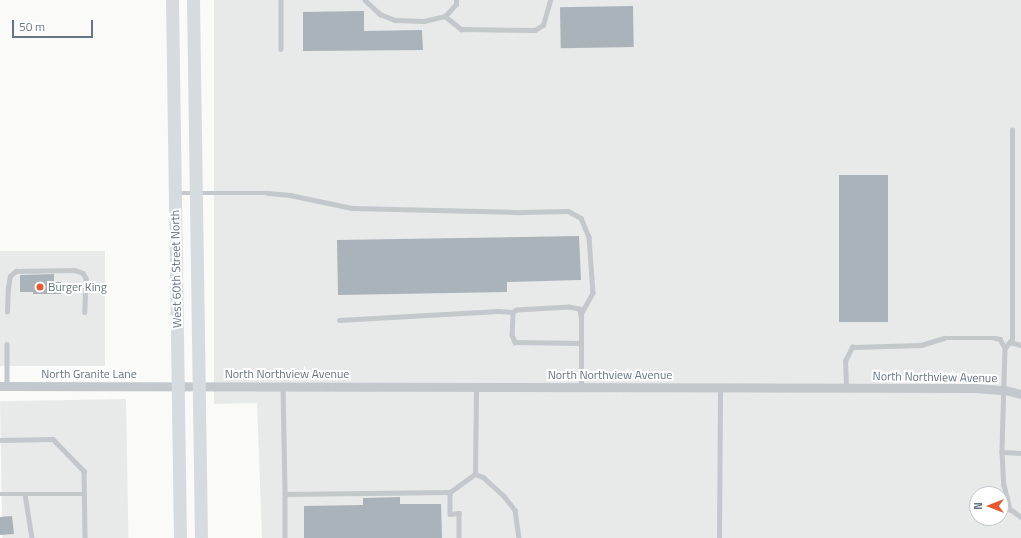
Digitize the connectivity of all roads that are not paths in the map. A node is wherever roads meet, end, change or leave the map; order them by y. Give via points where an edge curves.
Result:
1 (172, 0) edge
2 (193, 0) edge
3 (281, 0) edge
4 (365, 0) edge
5 (456, 0) edge
6 (550, 0) edge
7 (445, 16) junction
8 (282, 49) dead end
9 (1012, 130) dead end
10 (174, 193) junction
11 (196, 193) junction
12 (7, 312) dead end
13 (86, 312) dead end
14 (513, 312) junction
15 (582, 315) junction
16 (339, 320) dead end
17 (1010, 342) junction
18 (581, 343) junction
19 (7, 344) dead end
20 (1021, 345) edge
21 (1005, 348) junction
22 (178, 385) junction
23 (199, 385) junction
24 (4, 386) edge
25 (476, 386) junction
26 (581, 386) junction
27 (283, 387) junction
28 (720, 387) junction
29 (846, 387) junction
30 (1005, 390) junction
31 (1021, 394) edge
32 (0, 440) edge
33 (1002, 452) junction
34 (1021, 453) edge
35 (475, 474) junction
36 (450, 492) junction
37 (0, 494) edge
38 (25, 494) junction
39 (85, 494) junction
40 (285, 494) junction
41 (1021, 517) edge
42 (32, 538) edge
43 (85, 538) edge
44 (180, 538) edge
45 (201, 538) edge
46 (285, 538) edge
47 (459, 538) edge
48 (519, 538) edge
49 (719, 538) edge

1 - 10 main road, West 60th Street North
2 - 11 main road, West 60th Street North
3 - 8 lane
4 - 7 lane via 380,14 395,20 424,21
5 - 7 lane via 456,4
6 - 7 lane via 543,25 535,30 461,29
9 - 17 lane
10 - 11 lane
10 - 22 main road, West 60th Street North
11 - 15 lane via 290,195 352,208 568,211 581,218 589,237 593,293
11 - 23 main road, West 60th Street North
12 - 13 lane via 10,276 16,270 74,270 83,273 86,278
14 - 15 lane via 569,307 579,309
14 - 16 lane
14 - 18 lane via 512,335 515,342
15 - 18 lane
17 - 20 lane
17 - 21 lane
18 - 26 lane
19 - 24 lane
21 - 29 lane via 1000,339 995,338 944,338 921,345 852,347 845,361
21 - 30 lane
22 - 23 street, North Northview Avenue
22 - 24 street, North Granite Lane
22 - 44 main road, West 60th Street North
23 - 27 street, North Northview Avenue
23 - 45 main road, West 60th Street North
25 - 26 street, North Northview Avenue
25 - 27 street, North Northview Avenue
25 - 35 lane
26 - 28 street, North Northview Avenue
27 - 40 lane
28 - 29 street, North Northview Avenue
28 - 49 lane
29 - 30 street, North Northview Avenue
30 - 31 street, North Northview Avenue
30 - 33 lane
32 - 39 lane via 53,439 84,471
33 - 34 lane
33 - 41 lane via 1004,484 1010,509
35 - 36 lane
35 - 48 lane via 504,496 515,510
36 - 40 lane
36 - 47 lane via 450,514 459,513
37 - 38 lane
38 - 39 lane
38 - 42 lane
39 - 43 lane
40 - 46 lane

